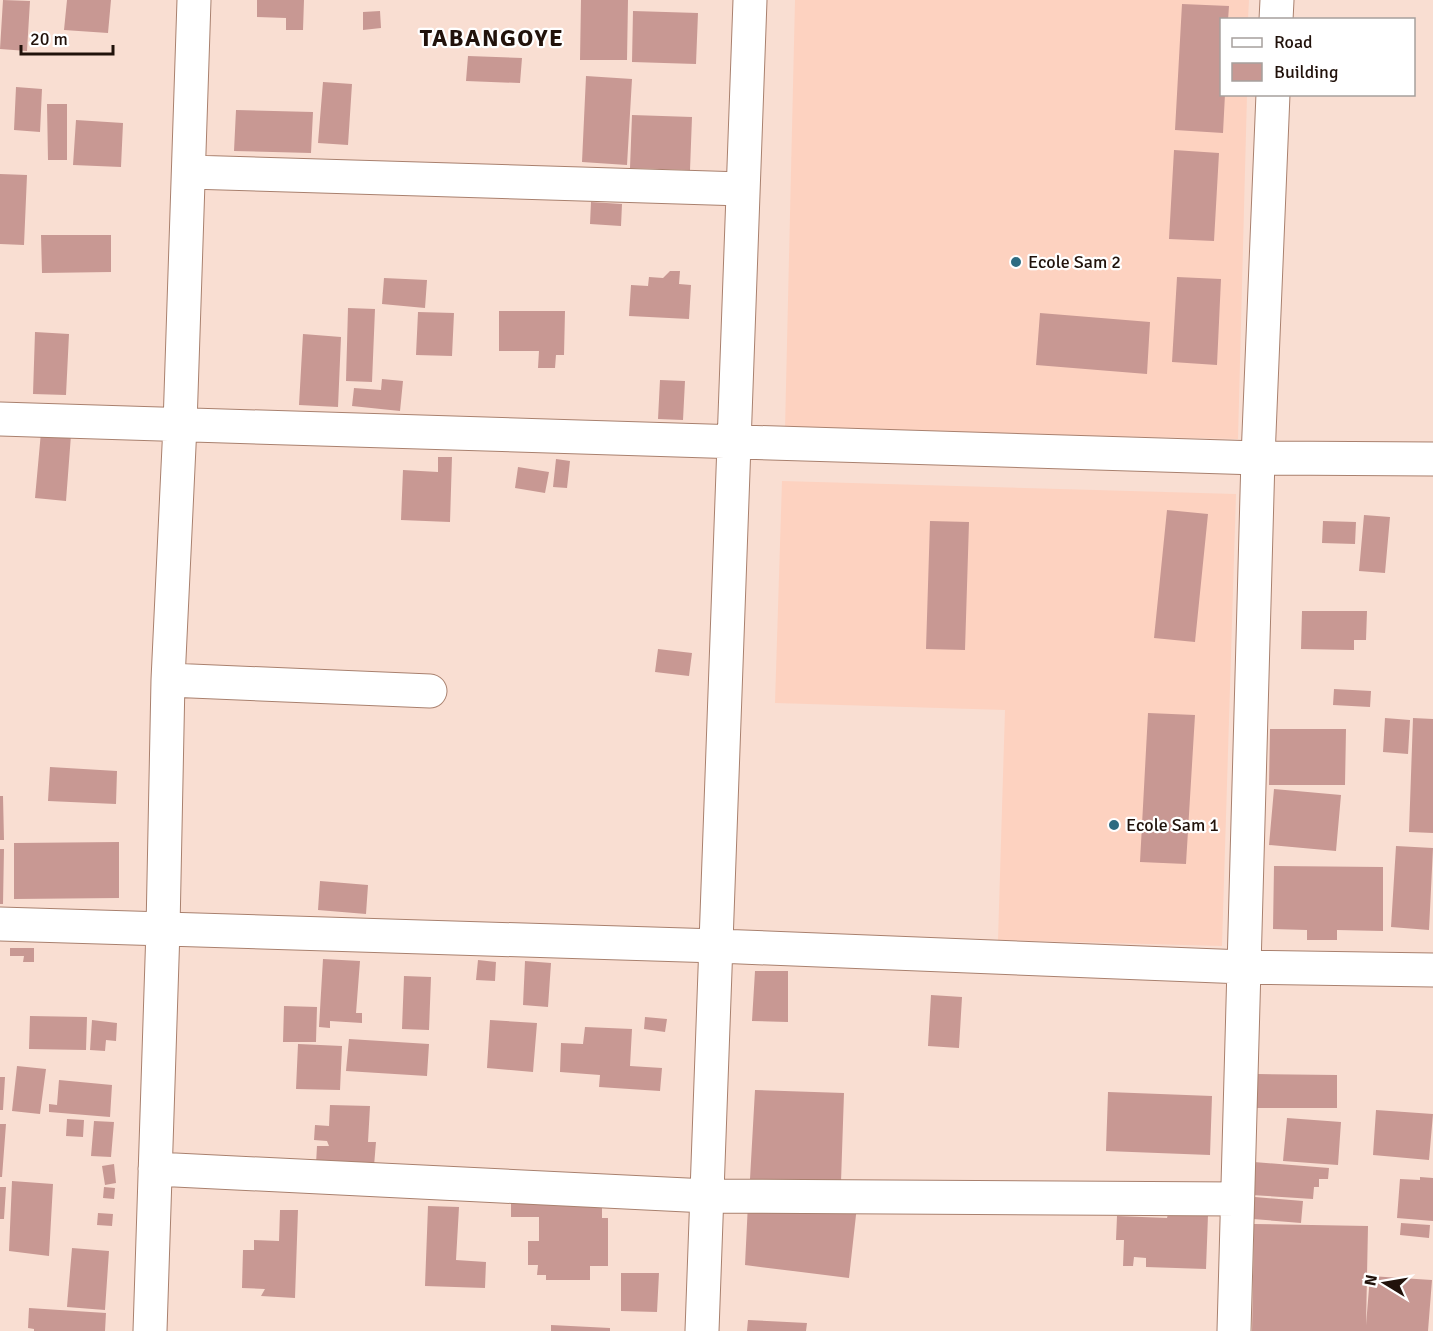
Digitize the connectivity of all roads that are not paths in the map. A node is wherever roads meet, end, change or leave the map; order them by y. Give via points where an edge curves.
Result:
1 (194, 0) edge
2 (750, 0) edge
3 (1277, 0) edge
4 (1276, 18) edge
5 (1273, 96) edge
6 (189, 172) junction
7 (743, 189) junction
8 (0, 419) edge
9 (180, 425) junction
10 (734, 443) junction
11 (1258, 458) junction
12 (1433, 459) edge
13 (168, 680) junction
14 (430, 692) dead end
15 (0, 924) edge
16 (163, 929) junction
17 (717, 946) junction
18 (1244, 967) junction
19 (1433, 970) edge
20 (155, 1169) junction
21 (707, 1196) junction
22 (1237, 1199) junction
23 (150, 1331) edge
24 (702, 1331) edge
25 (1234, 1331) edge

1 - 6 street
2 - 7 street
3 - 4 street
5 - 11 street
6 - 7 street
6 - 9 street
7 - 10 street
8 - 9 street
9 - 10 street
9 - 13 street
10 - 11 street
10 - 17 street
11 - 12 street
11 - 18 street
13 - 14 street
13 - 16 street
15 - 16 street
16 - 17 street
16 - 20 street
17 - 18 street
17 - 21 street
18 - 19 street
18 - 22 street
20 - 21 street
20 - 23 street
21 - 22 street
21 - 24 street
22 - 25 street

